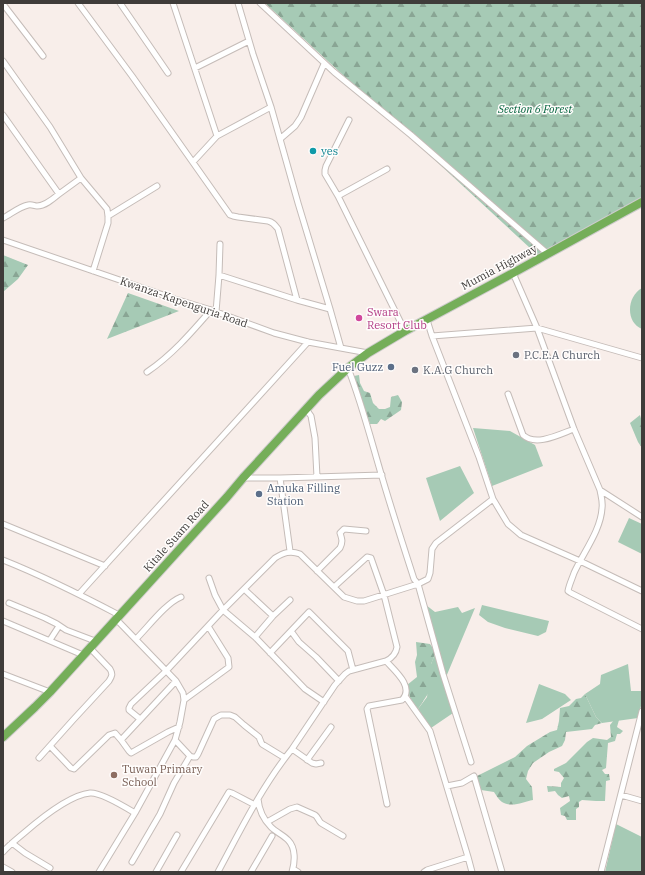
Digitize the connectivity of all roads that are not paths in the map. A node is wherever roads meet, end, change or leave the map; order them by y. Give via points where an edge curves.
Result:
1 (78, 3) edge
2 (120, 3) edge
3 (173, 3) edge
4 (238, 3) edge
5 (260, 3) edge
6 (3, 4) edge
7 (249, 41) junction
8 (43, 56) dead end
9 (3, 61) edge
10 (324, 64) junction
11 (195, 68) junction
12 (168, 73) dead end
13 (271, 107) junction
14 (3, 116) edge
15 (349, 120) dead end
16 (217, 136) junction
17 (280, 138) junction
18 (193, 162) junction
19 (387, 169) dead end
20 (81, 178) junction
21 (157, 186) dead end
22 (59, 194) junction
23 (338, 196) junction
24 (642, 202) edge
25 (108, 216) junction
26 (3, 218) edge
27 (3, 240) edge
28 (220, 244) dead end
29 (548, 254) junction
30 (93, 271) junction
31 (513, 273) junction
32 (219, 275) junction
33 (297, 300) junction
34 (330, 309) junction
35 (213, 311) junction
36 (426, 320) junction
37 (537, 328) junction
38 (405, 331) junction
39 (432, 336) junction
40 (308, 342) junction
41 (341, 348) junction
42 (368, 353) junction
43 (642, 358) edge
44 (348, 368) junction
45 (147, 372) dead end
46 (508, 394) dead end
47 (306, 409) junction
48 (574, 429) junction
49 (382, 475) junction
50 (317, 477) junction
51 (243, 478) junction
52 (280, 478) junction
53 (600, 490) junction
54 (493, 499) junction
55 (642, 517) edge
56 (3, 524) edge
57 (366, 531) dead end
58 (290, 551) junction
59 (3, 560) edge
60 (580, 561) junction
61 (104, 566) junction
62 (317, 570) junction
63 (209, 578) dead end
64 (418, 584) junction
65 (334, 587) junction
66 (244, 589) junction
67 (642, 591) edge
68 (80, 594) junction
69 (384, 595) junction
70 (181, 597) dead end
71 (290, 600) dead end
72 (10, 604) dead end
73 (223, 610) junction
74 (273, 616) junction
75 (118, 617) junction
76 (3, 621) edge
77 (59, 626) junction
78 (208, 626) junction
79 (642, 628) edge
80 (292, 631) junction
81 (255, 637) junction
82 (136, 639) junction
83 (50, 640) junction
84 (92, 645) junction
85 (270, 653) junction
86 (83, 655) junction
87 (386, 661) junction
88 (353, 670) junction
89 (166, 671) junction
90 (3, 674) edge
91 (176, 681) junction
92 (339, 681) junction
93 (50, 692) junction
94 (405, 696) junction
95 (184, 700) junction
96 (324, 702) junction
97 (642, 711) edge
98 (140, 719) junction
99 (179, 727) junction
100 (331, 727) dead end
101 (3, 737) edge
102 (122, 740) junction
103 (175, 740) junction
104 (50, 746) junction
105 (292, 749) junction
106 (190, 756) junction
107 (39, 758) dead end
108 (285, 758) junction
109 (307, 760) junction
110 (471, 762) dead end
111 (321, 763) dead end
112 (447, 786) junction
113 (621, 795) junction
114 (258, 799) junction
115 (642, 801) edge
116 (387, 804) dead end
117 (255, 805) junction
118 (135, 813) junction
119 (267, 822) junction
120 (177, 835) dead end
121 (272, 836) dead end
122 (343, 836) dead end
123 (12, 843) junction
124 (3, 852) edge
125 (468, 857) junction
126 (132, 862) dead end
127 (3, 867) edge
128 (50, 868) dead end
129 (293, 870) edge
130 (12, 872) edge
131 (99, 872) edge
132 (156, 872) edge
133 (181, 872) edge
134 (218, 872) edge
135 (251, 872) edge
136 (298, 872) edge
137 (424, 872) edge
138 (472, 872) edge
139 (502, 872) edge
140 (602, 872) edge

1 - 18 street
2 - 12 street
3 - 11 street
4 - 7 street
5 - 10 street
6 - 8 street
7 - 11 street
7 - 13 street
9 - 20 street via 50,127
10 - 17 street via 301,117 295,126
10 - 29 street via 411,134
11 - 16 street
13 - 16 street
13 - 17 street
14 - 22 street
15 - 23 street via 325,170
16 - 18 street
17 - 34 street
18 - 33 street via 230,214 275,224
19 - 23 street
20 - 22 street
20 - 25 street via 107,209
21 - 25 street
22 - 26 street via 46,203 37,206 30,204
23 - 38 street
24 - 29 highway, Mumia Highway
25 - 30 street
27 - 30 street, Kwanza-Kapenguria Road
28 - 32 street
29 - 31 highway, Mumia Highway
30 - 35 street, Kwanza-Kapenguria Road
31 - 36 highway, Mumia Highway
31 - 37 street
32 - 33 street
32 - 35 street
33 - 34 street
34 - 41 street
35 - 40 street, Kwanza-Kapenguria Road
35 - 45 street via 178,347
36 - 38 highway, Mumia Highway
36 - 39 street
37 - 39 street
37 - 43 street
37 - 48 street
38 - 42 highway, Mumia Highway
39 - 54 street
40 - 41 street, Kwanza-Kapenguria Road
40 - 61 street
41 - 42 street, Kwanza-Kapenguria Road
42 - 44 highway, Kitale Suam Road
44 - 47 highway, Kitale Suam Road
44 - 49 street
46 - 48 street via 527,438 548,438
47 - 50 street via 311,416 315,438
47 - 51 highway, Kitale Suam Road
48 - 53 street
49 - 50 street
49 - 64 street via 414,579
50 - 52 street
51 - 52 street
51 - 75 highway, Kitale Suam Road
52 - 58 street
53 - 55 street
53 - 60 street via 602,509 599,523
54 - 60 street via 508,524 521,535
54 - 64 street via 436,543 432,549 428,579
56 - 61 street
57 - 62 street via 344,529 340,533 340,548
58 - 62 street via 300,554
58 - 66 street via 275,558
59 - 68 street
60 - 67 street
60 - 79 street via 569,592
61 - 68 street
62 - 65 street
63 - 73 street
64 - 69 street
64 - 110 street
65 - 69 street via 344,597 358,601
65 - 69 street via 369,557
66 - 73 street
66 - 74 street
68 - 75 street
69 - 87 street via 397,647 395,654
70 - 82 street via 171,603
71 - 74 street
72 - 77 street
73 - 78 street
73 - 81 street
74 - 81 street
75 - 82 street
75 - 84 highway, Kitale Suam Road
76 - 83 street
77 - 83 street
77 - 84 street
78 - 89 street
78 - 95 street via 228,658 229,667
80 - 85 street
80 - 88 street via 309,612 348,651
80 - 92 street via 299,642
81 - 85 street
82 - 89 street
83 - 86 street
84 - 86 highway, Kitale Suam Road
84 - 104 street via 110,668 112,677
85 - 96 street via 305,689
86 - 93 highway, Kitale Suam Road
87 - 88 street
87 - 94 street via 404,681
88 - 92 street
89 - 91 street
89 - 98 street via 131,704 130,710
90 - 93 street
91 - 95 street
91 - 98 street
92 - 96 street
93 - 101 highway, Kitale Suam Road
94 - 112 street via 430,731
94 - 116 street via 402,700 369,706 367,709
95 - 99 street
96 - 105 street
97 - 113 street
98 - 102 street
99 - 102 street via 131,753
99 - 103 street
100 - 109 street
102 - 104 street via 115,733 109,735 74,769
103 - 106 street
103 - 118 street
104 - 107 street
105 - 108 street
105 - 109 street
106 - 108 street via 196,757 198,754 214,719 221,715 230,715 259,737 262,744
106 - 126 street
108 - 114 street
109 - 111 street via 316,764
112 - 125 street
112 - 139 street via 462,783 474,776
113 - 115 street
113 - 140 street
114 - 117 street
114 - 119 street via 261,815
117 - 133 street via 229,792
117 - 134 street
118 - 123 street via 107,798 90,793 76,797 53,810
118 - 131 street
119 - 122 street via 297,807 317,816 321,823
119 - 129 street via 289,840 295,860
120 - 132 street
121 - 135 street
123 - 124 street
123 - 128 street
125 - 137 street
125 - 138 street
127 - 130 street
129 - 136 street

